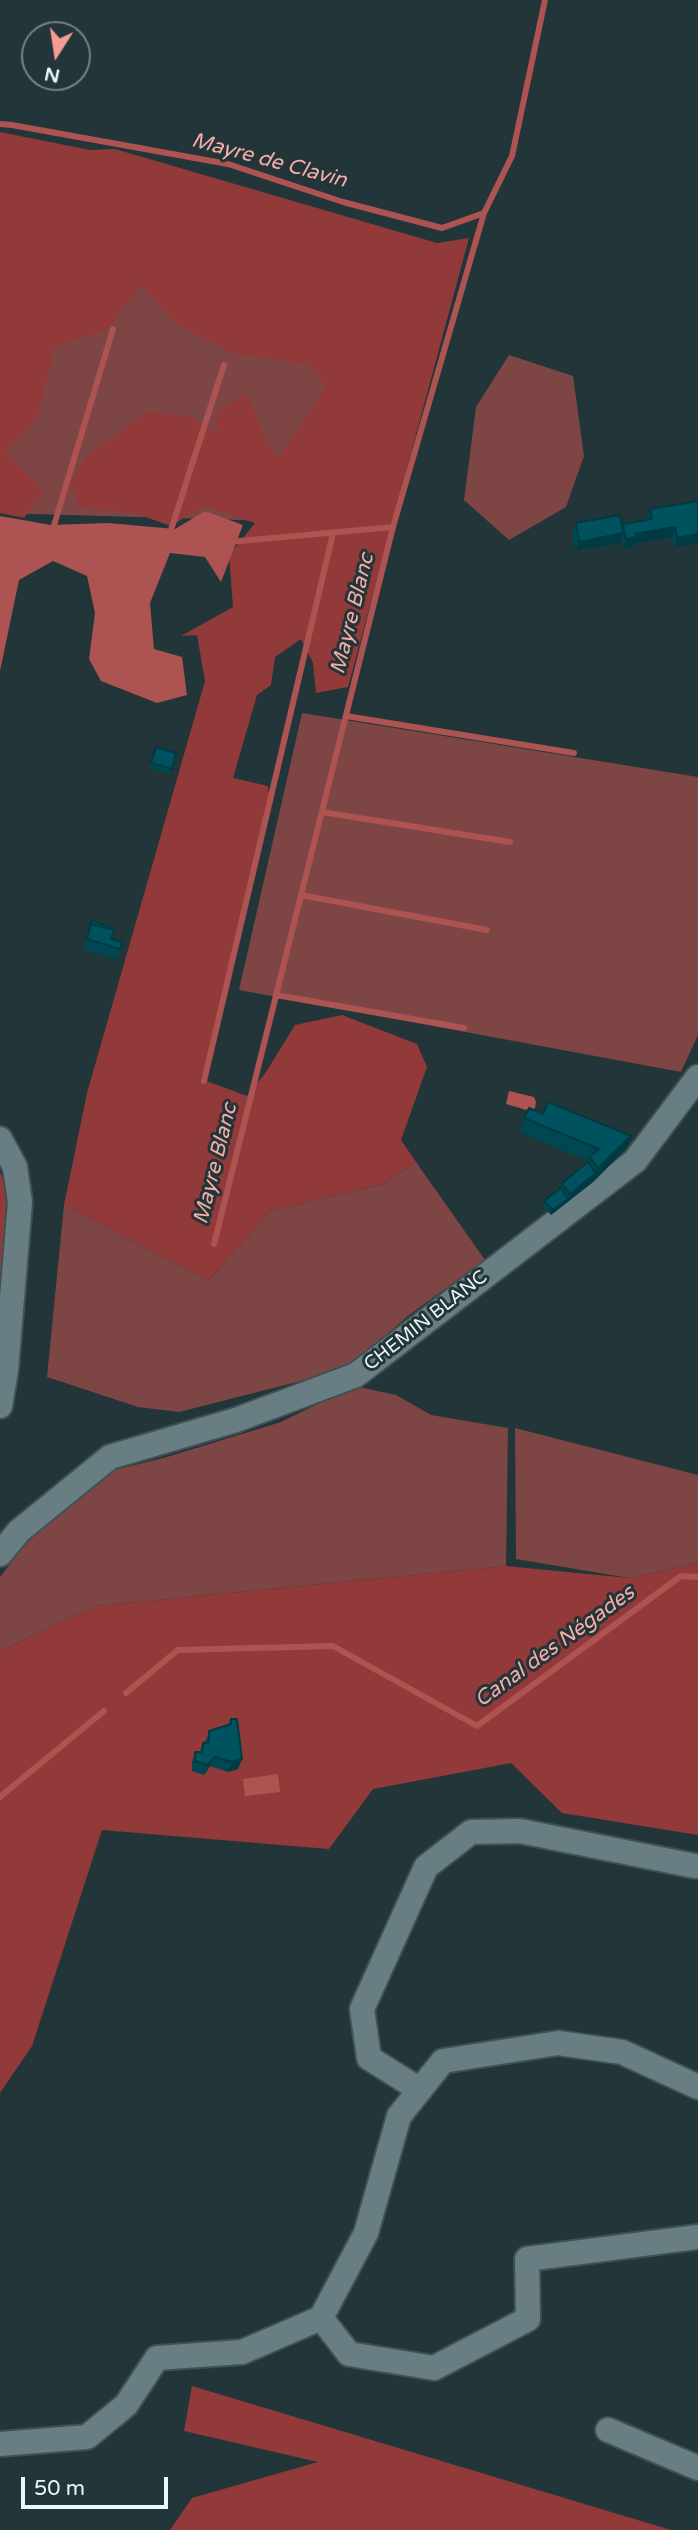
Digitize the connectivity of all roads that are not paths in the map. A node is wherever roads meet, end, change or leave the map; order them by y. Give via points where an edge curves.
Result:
1 (698, 1077) edge
2 (0, 1139) edge
3 (0, 1406) edge
4 (0, 1554) edge
5 (695, 1866) dead end
6 (698, 2087) edge
7 (420, 2090) junction
8 (698, 2237) edge
9 (321, 2318) junction
10 (608, 2430) dead end
11 (0, 2445) edge
12 (698, 2468) edge

1 - 4 street, CHEMIN BLANC via 635,1161 356,1375 236,1420 110,1457 19,1531
2 - 3 street via 15,1167 20,1202
5 - 7 street via 520,1831 471,1832 426,1867 362,2010 369,2058
6 - 7 street via 622,2052 558,2043 443,2061
7 - 9 street via 399,2116 366,2233
8 - 9 street via 527,2259 528,2319 434,2368 349,2354
9 - 11 street via 242,2351 157,2358 126,2405 88,2437
10 - 12 street

